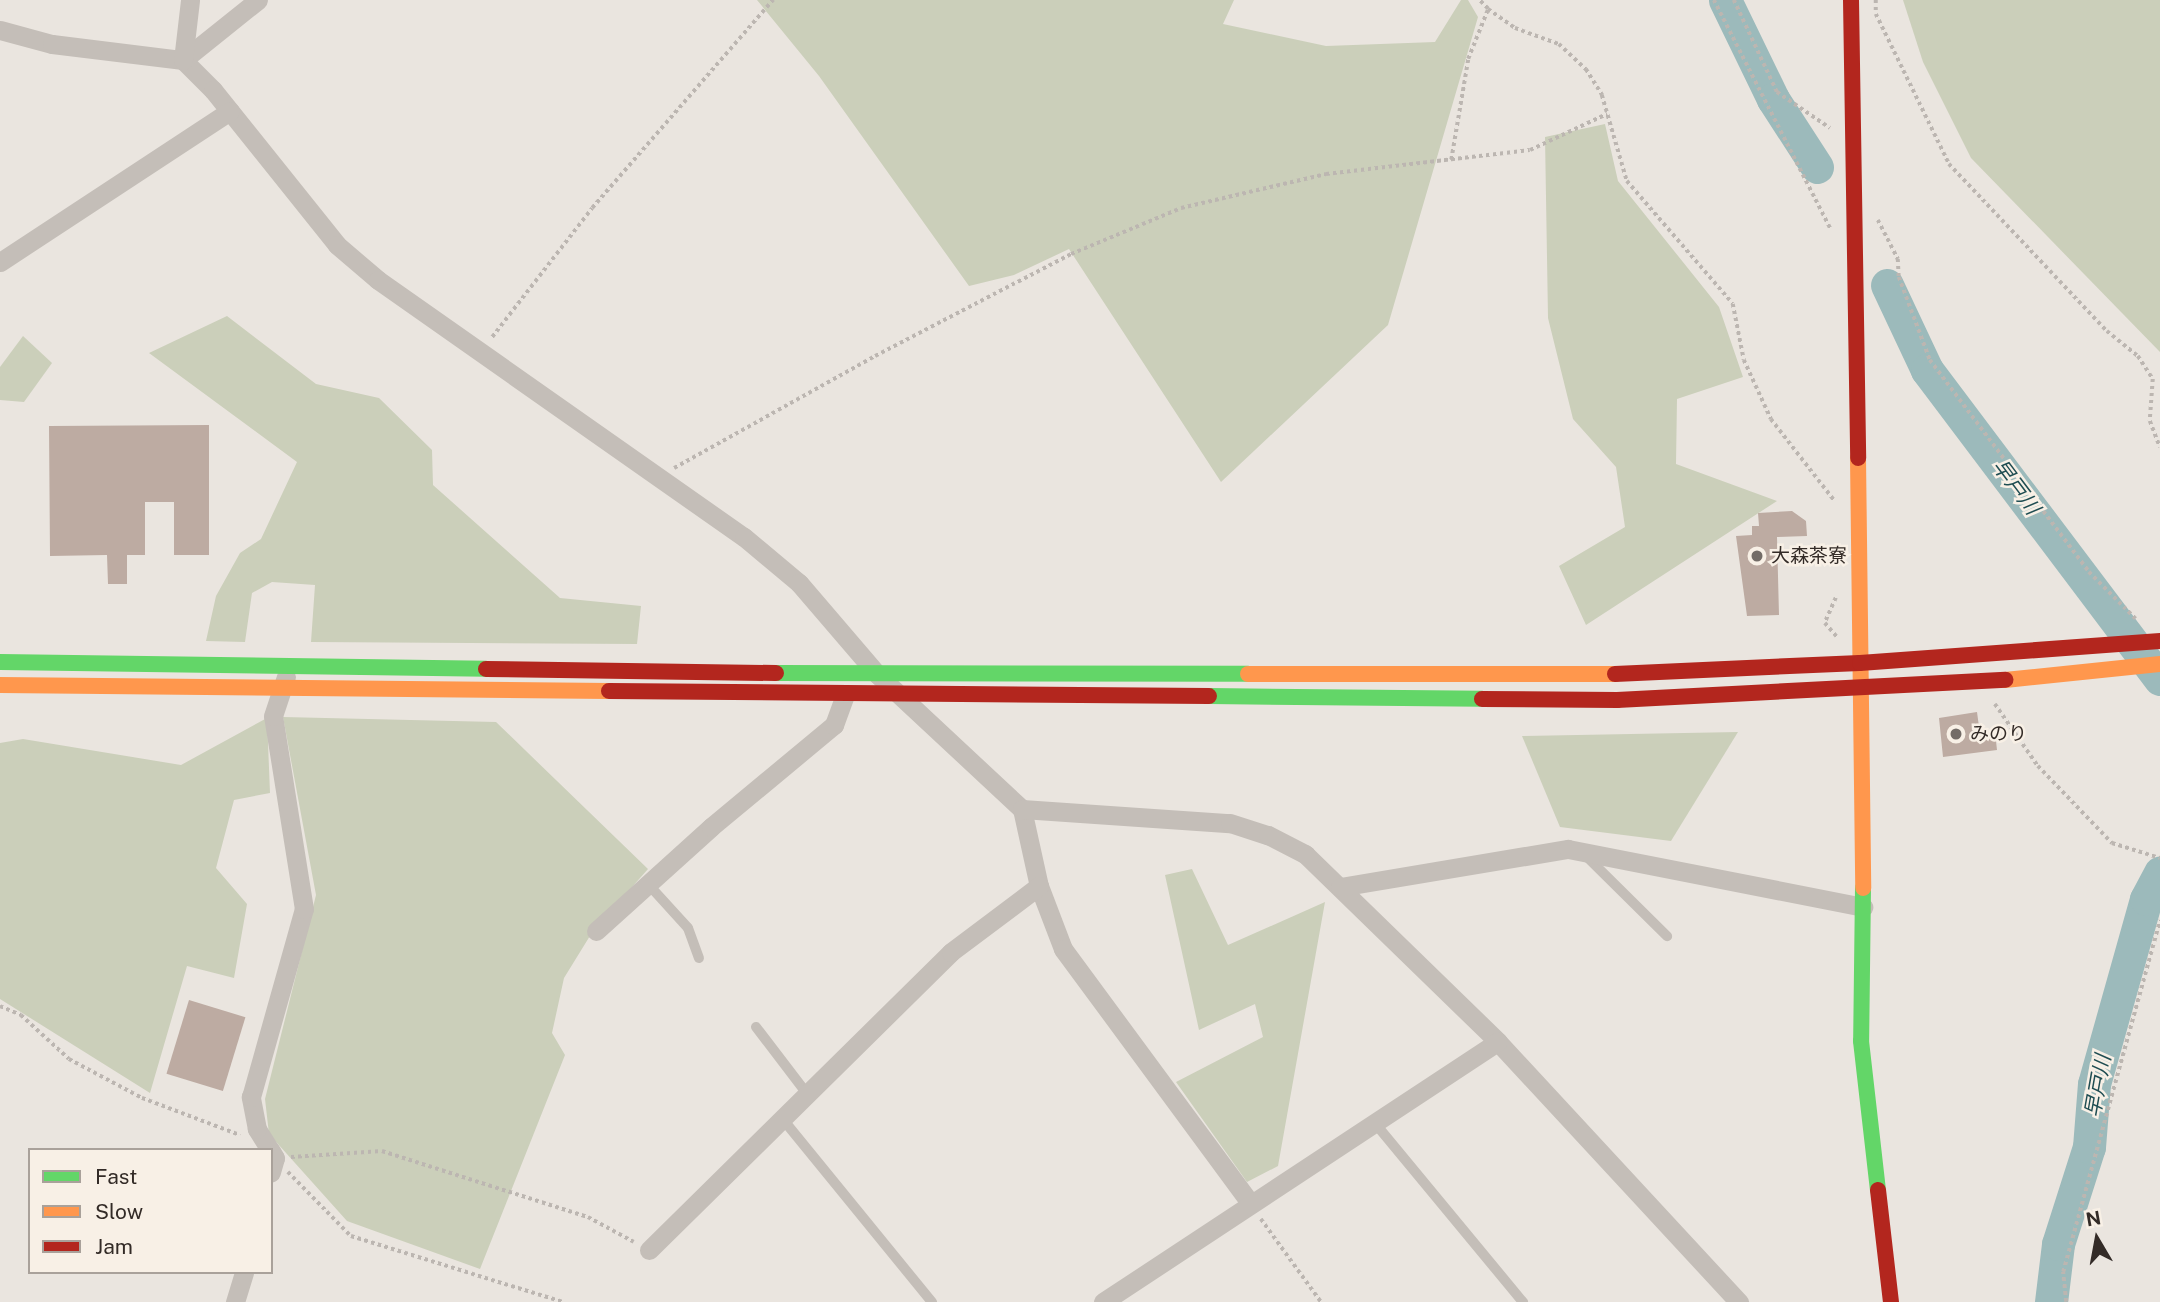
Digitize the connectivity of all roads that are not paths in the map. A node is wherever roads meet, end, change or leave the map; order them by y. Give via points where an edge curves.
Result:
1 (190, 0) edge
2 (258, 0) edge
3 (1851, 0) edge
4 (0, 30) edge
5 (183, 60) junction
6 (230, 111) junction
7 (0, 262) edge
8 (2159, 641) edge
9 (0, 662) edge
10 (1860, 663) junction
11 (2160, 664) edge
12 (291, 667) junction
13 (877, 674) junction
14 (0, 685) edge
15 (280, 689) junction
16 (1858, 690) junction
17 (845, 695) junction
18 (902, 696) junction
19 (1022, 809) junction
20 (1584, 850) junction
21 (648, 884) junction
22 (1039, 886) junction
23 (1340, 887) junction
24 (1863, 907) junction
25 (596, 931) dead end
26 (1667, 936) dead end
27 (699, 958) dead end
28 (756, 1027) dead end
29 (1498, 1042) junction
30 (805, 1091) junction
31 (781, 1116) junction
32 (1374, 1122) junction
33 (267, 1148) edge
34 (1250, 1203) junction
35 (649, 1250) road end
36 (243, 1274) edge
37 (1115, 1299) edge
38 (235, 1302) edge
39 (932, 1302) edge
40 (1523, 1302) edge
41 (1739, 1302) edge
42 (1891, 1302) edge

1 - 5 street
2 - 5 street
3 - 10 street
4 - 5 street via 52,44
5 - 6 street
6 - 7 street
6 - 13 street via 337,245 799,583
8 - 10 street
9 - 12 street
10 - 13 street via 1607,674
10 - 16 street
11 - 16 street
12 - 13 street
12 - 15 street
13 - 18 street
14 - 15 street
15 - 17 street
15 - 33 street via 273,716 304,909 251,1097 257,1129
16 - 18 street via 1617,700
16 - 24 street
17 - 18 street
17 - 21 street via 834,725
18 - 19 street
19 - 22 street
19 - 23 street via 1230,823 1305,854
20 - 23 street
20 - 24 street via 1762,890
20 - 26 lane via 1585,858
21 - 25 street
21 - 27 lane via 688,928
22 - 30 street via 951,952
22 - 34 street via 1063,949
23 - 29 street via 1453,1003
24 - 42 street via 1861,1041
28 - 30 lane
29 - 32 street
29 - 41 street
30 - 31 street
31 - 35 street
31 - 39 lane
32 - 34 street
32 - 40 lane
34 - 37 street
36 - 38 street

